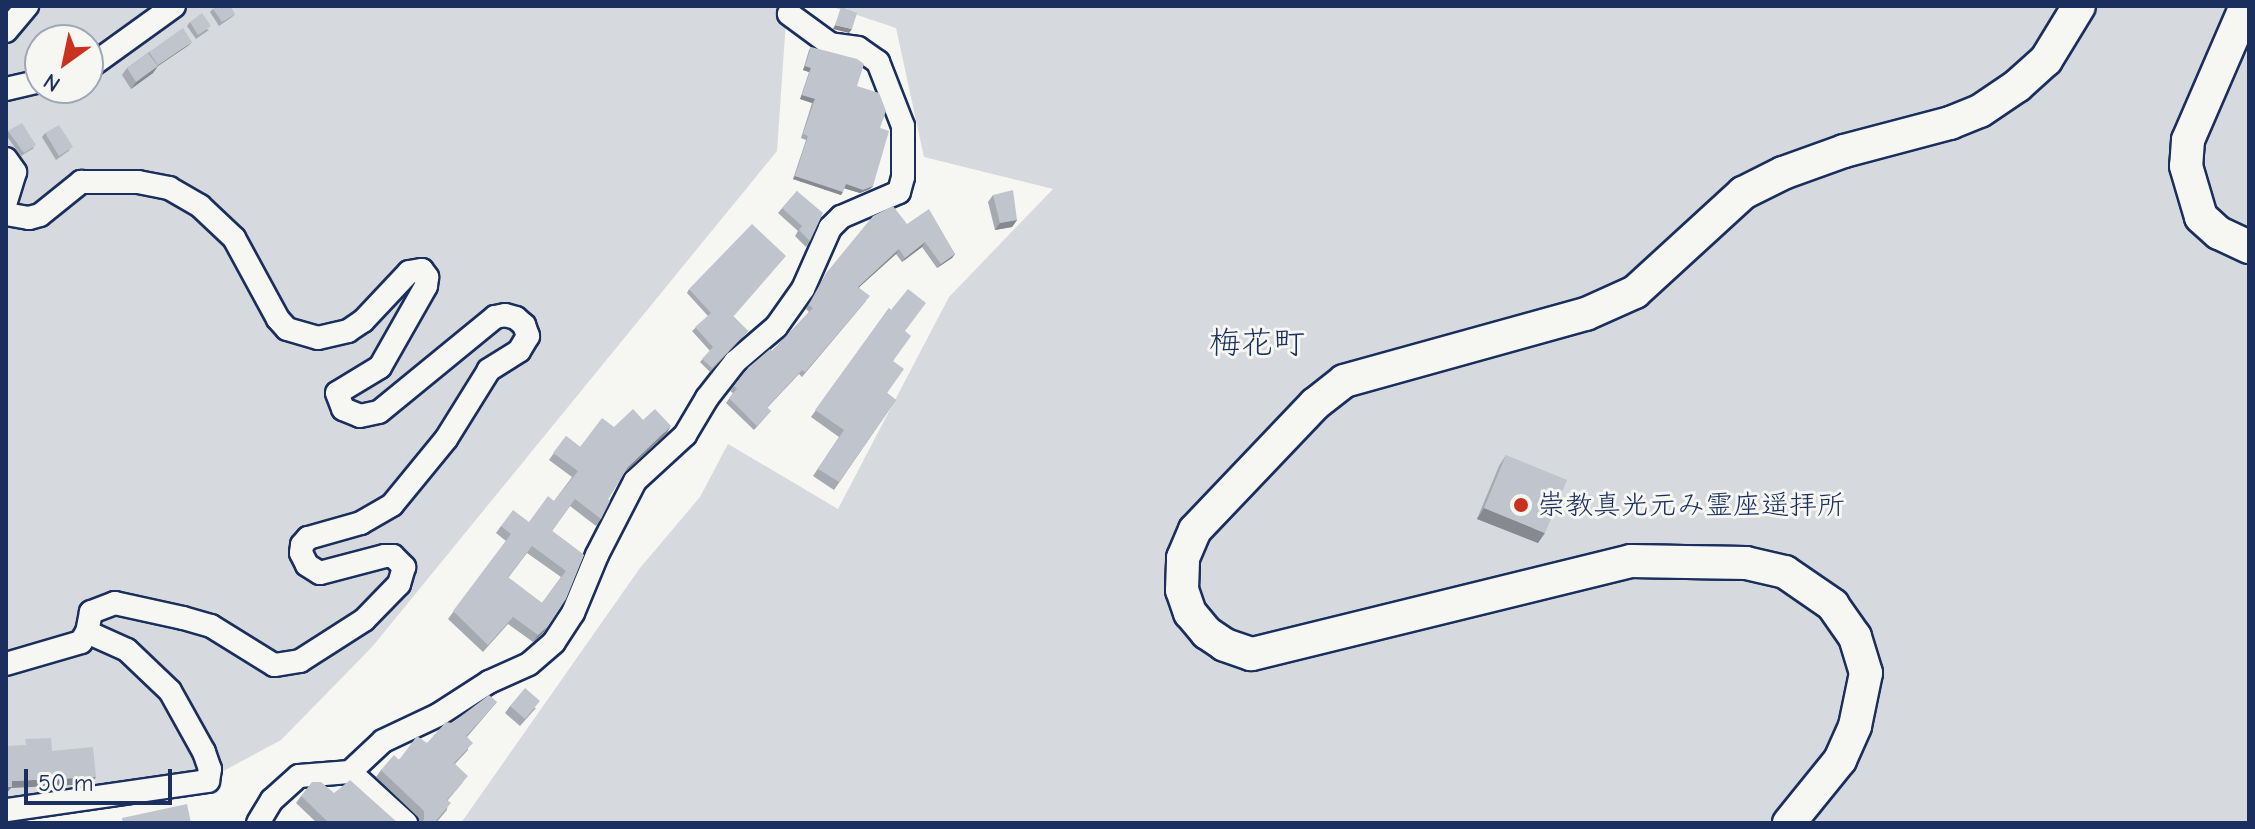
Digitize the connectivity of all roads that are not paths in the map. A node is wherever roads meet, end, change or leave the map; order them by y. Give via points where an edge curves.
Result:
1 (27, 6) edge
2 (174, 6) edge
3 (2079, 6) edge
4 (2246, 6) edge
5 (789, 14) dead end
6 (6, 31) edge
7 (104, 56) edge
8 (6, 159) edge
9 (6, 202) edge
10 (6, 214) edge
11 (2249, 247) edge
12 (87, 632) junction
13 (6, 664) edge
14 (350, 772) junction
15 (6, 810) edge
16 (258, 823) edge
17 (406, 823) edge
18 (1789, 823) edge

1 - 6 street
2 - 7 street
3 - 18 street via 2046,60 1980,111 1844,151 1743,193 1635,292 1586,314 1344,381 1315,404 1195,530 1183,558 1182,590 1190,613 1207,633 1251,654 1631,561 1746,563 1785,572 1833,605 1855,637 1866,673 1855,726 1840,760
4 - 11 street via 2188,140 2186,166 2201,217 2219,233
5 - 14 street via 830,44 858,48 878,62 903,126 899,192 841,217 830,228 803,289 776,327 735,362 685,435 635,481 554,642 529,664 383,741
8 - 9 street via 15,172
10 - 12 street via 40,215 81,182 169,188 200,206 234,238 287,329 318,338 348,331 409,272 422,270 426,286 380,367 337,393 343,409 360,416 379,412 495,317 516,318 528,336 519,351 479,382 446,439 392,505 302,545 307,565 320,573 385,556 399,560 404,567 399,584 364,620 300,661 274,665 211,626 115,603 91,612
12 - 13 street via 81,642
12 - 15 street via 127,650 170,691 204,752 211,776 203,782
14 - 16 street via 299,776 272,800
14 - 17 street

